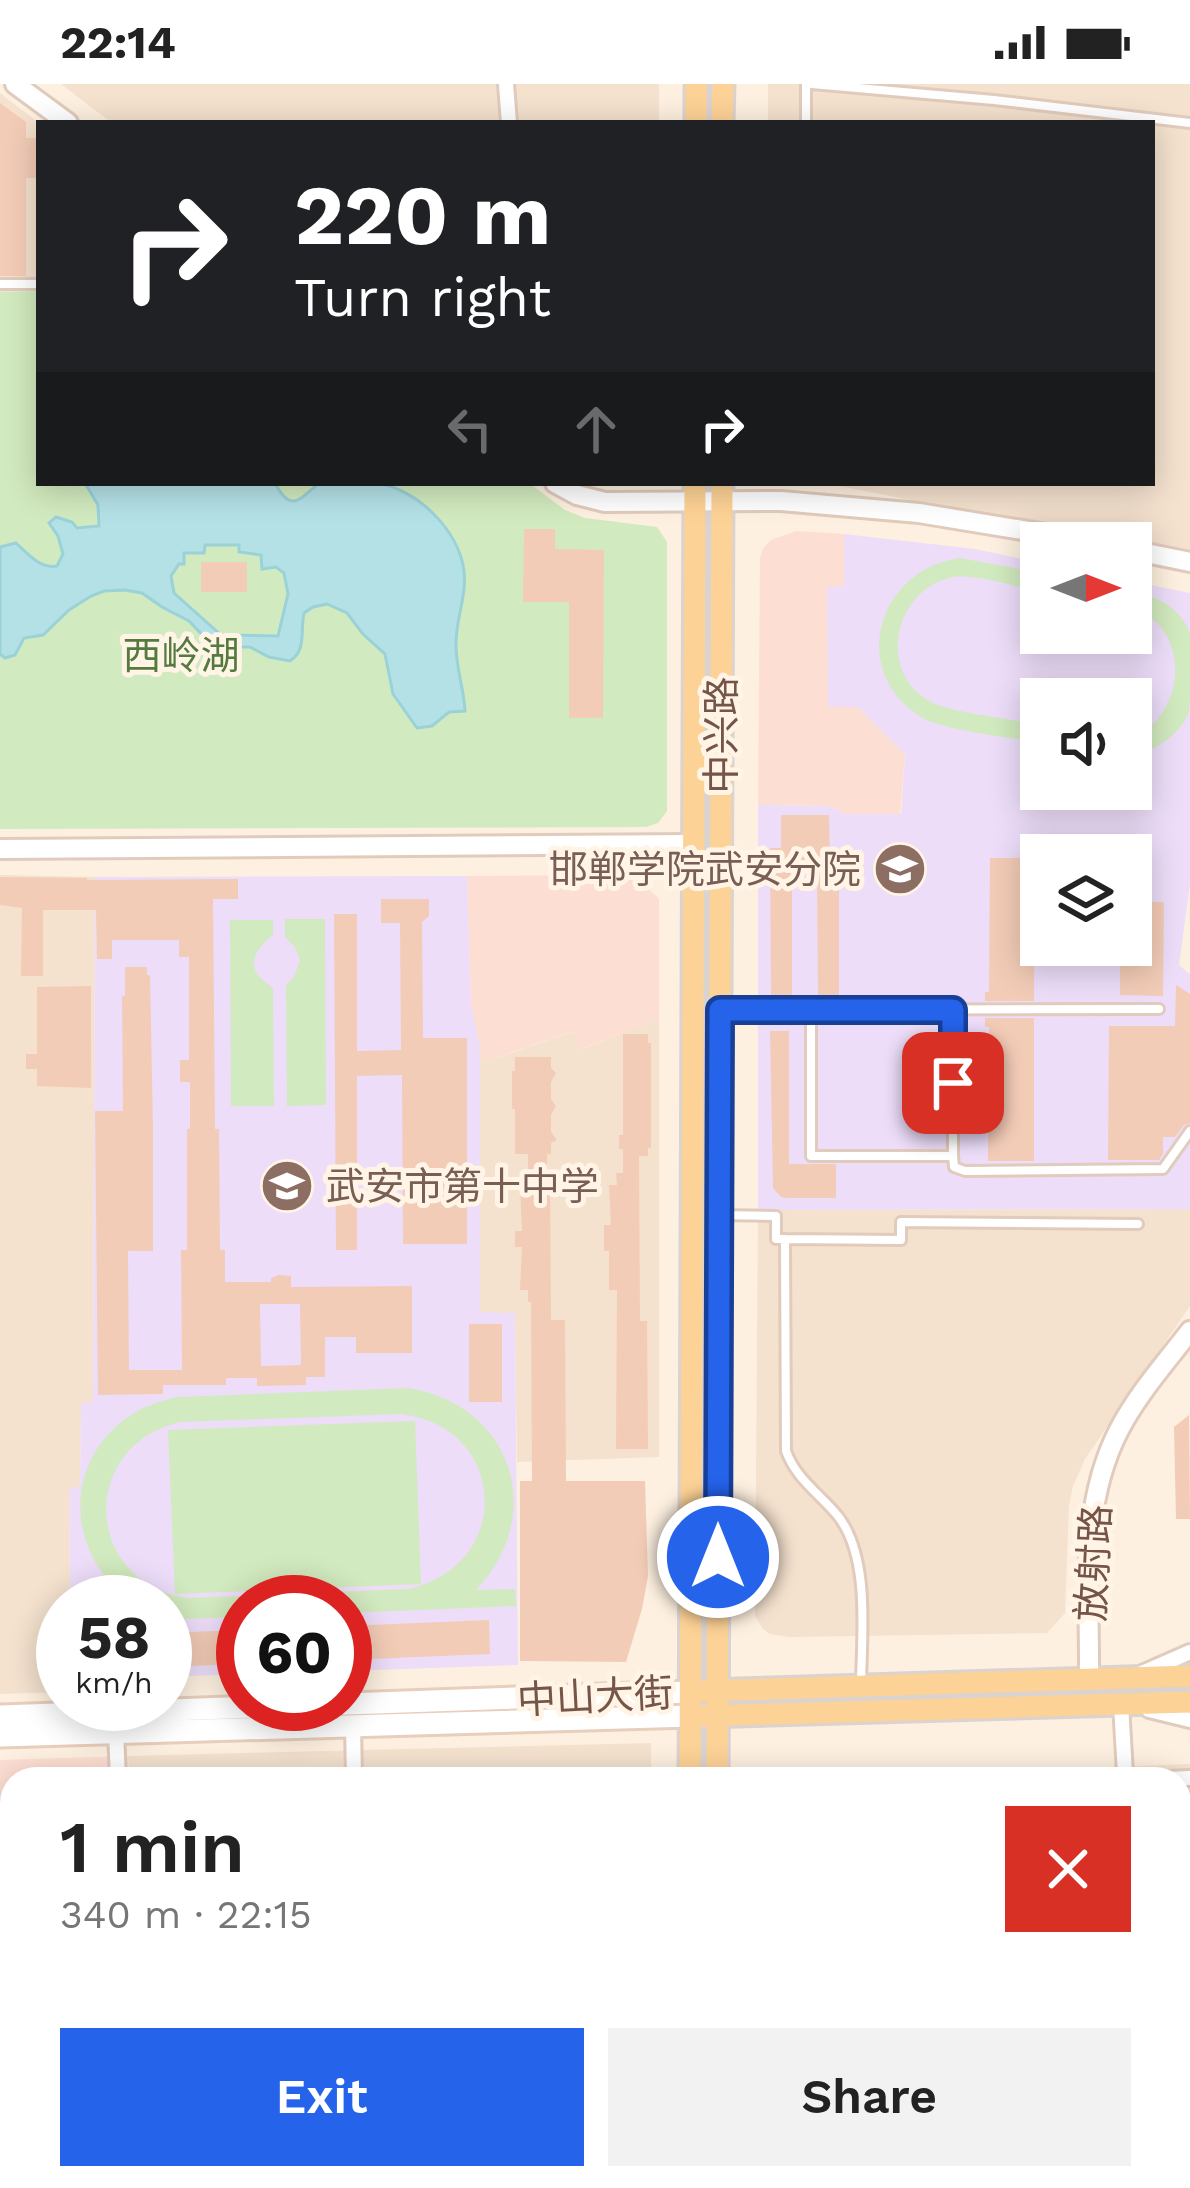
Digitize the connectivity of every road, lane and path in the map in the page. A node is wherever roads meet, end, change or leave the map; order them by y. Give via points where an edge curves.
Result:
1 (15, 84) edge
2 (506, 84) edge
3 (696, 84) edge
4 (723, 84) edge
5 (809, 84) edge
6 (64, 120) edge
7 (509, 120) edge
8 (696, 120) edge
9 (722, 120) edge
10 (806, 120) edge
11 (1190, 123) edge
12 (0, 284) edge
13 (36, 284) edge
14 (560, 486) edge
15 (695, 492) edge
16 (722, 492) edge
17 (806, 493) edge
18 (1020, 530) edge
19 (1152, 554) edge
20 (1190, 562) edge
21 (694, 844) junction
22 (0, 848) edge
23 (1159, 1009) dead end
24 (720, 1010) junction
25 (811, 1010) junction
26 (953, 1010) junction
27 (1190, 1131) edge
28 (953, 1156) junction
29 (719, 1215) junction
30 (1138, 1224) dead end
31 (785, 1239) junction
32 (1190, 1331) edge
33 (1190, 1652) edge
34 (1190, 1676) edge
35 (1131, 1678) junction
36 (1089, 1679) junction
37 (861, 1685) junction
38 (717, 1690) junction
39 (691, 1692) junction
40 (1190, 1702) edge
41 (1124, 1704) junction
42 (0, 1716) edge
43 (691, 1716) junction
44 (717, 1716) junction
45 (1190, 1720) edge
46 (372, 1724) edge
47 (216, 1729) edge
48 (353, 1731) edge
49 (116, 1732) junction
50 (0, 1736) edge
51 (117, 1767) edge
52 (354, 1767) edge
53 (690, 1767) edge
54 (717, 1767) edge
55 (1125, 1767) edge

1 - 6 street
2 - 7 street
3 - 8 main road
4 - 9 main road
5 - 10 lane
5 - 11 lane
12 - 13 lane
14 - 15 street via 604,502
15 - 16 street
15 - 21 main road, 中兴路
16 - 17 street
16 - 24 main road, 中兴路
17 - 18 street
19 - 20 street
21 - 22 street
21 - 39 main road, 中兴路
23 - 26 lane
24 - 25 lane
24 - 29 main road, 中兴路
25 - 26 lane
25 - 28 lane via 811,1156
26 - 28 lane
27 - 28 lane via 1163,1169 965,1171 954,1167
29 - 31 lane via 776,1216 776,1239
29 - 38 main road, 中兴路
30 - 31 lane via 901,1222 901,1240
31 - 37 lane via 786,1450 850,1536 860,1579
32 - 36 street, 放射路 via 1121,1425 1098,1480
33 - 35 street
34 - 35 main road, 中山大街
35 - 36 main road, 中山大街
36 - 37 main road, 中山大街
37 - 38 main road, 中山大街
38 - 39 main road, 中山大街
38 - 44 main road, 中兴路
39 - 42 main road, 中山大街
39 - 43 main road, 中兴路
40 - 41 main road, 中山大街
41 - 44 main road, 中山大街
41 - 45 street
41 - 55 street
43 - 44 main road, 中山大街
43 - 46 main road, 中山大街
43 - 53 main road, 中兴路
44 - 54 main road, 中兴路
47 - 49 main road, 中山大街
48 - 52 street
49 - 50 main road, 中山大街
49 - 51 street

